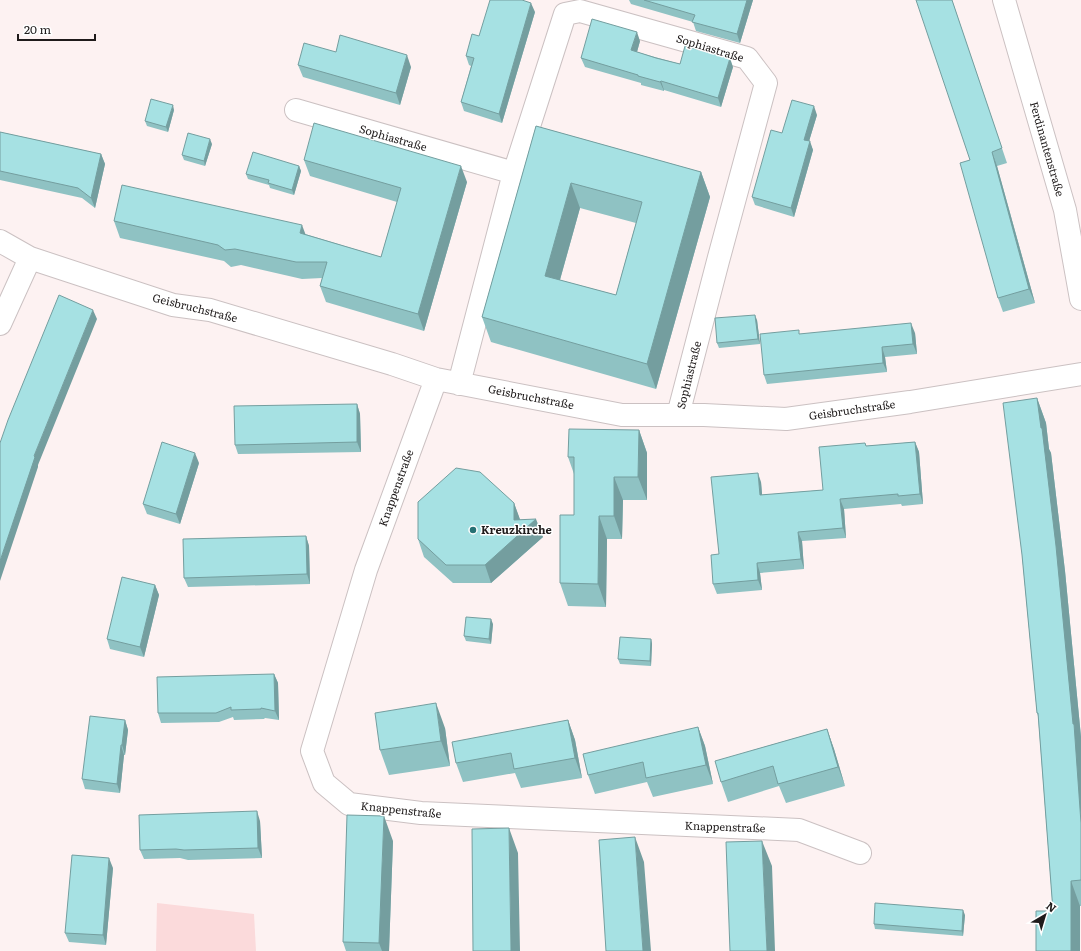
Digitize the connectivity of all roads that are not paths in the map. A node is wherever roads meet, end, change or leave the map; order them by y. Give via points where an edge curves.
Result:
1 (1004, 0) edge
2 (296, 110) dead end
3 (514, 173) junction
4 (0, 241) edge
5 (30, 258) junction
6 (1081, 300) edge
7 (0, 324) edge
8 (1081, 374) edge
9 (436, 379) junction
10 (459, 384) junction
11 (678, 415) junction
12 (860, 853) dead end

1 - 6 street, Ferdinantenstraße via 1065,210
2 - 3 street, Sophiastraße
3 - 10 street, Sophiastraße
3 - 11 street, Sophiastraße via 565,14 580,11 747,58 766,83
4 - 5 street, Geisbruchstraße
5 - 7 street
5 - 9 street, Geisbruchstraße via 173,305 210,310
8 - 11 street, Geisbruchstraße via 786,419
9 - 10 street, Geisbruchstraße
9 - 12 street, Knappenstraße via 366,570 312,751 324,783 349,804 421,814 799,830
10 - 11 street, Geisbruchstraße via 622,415

